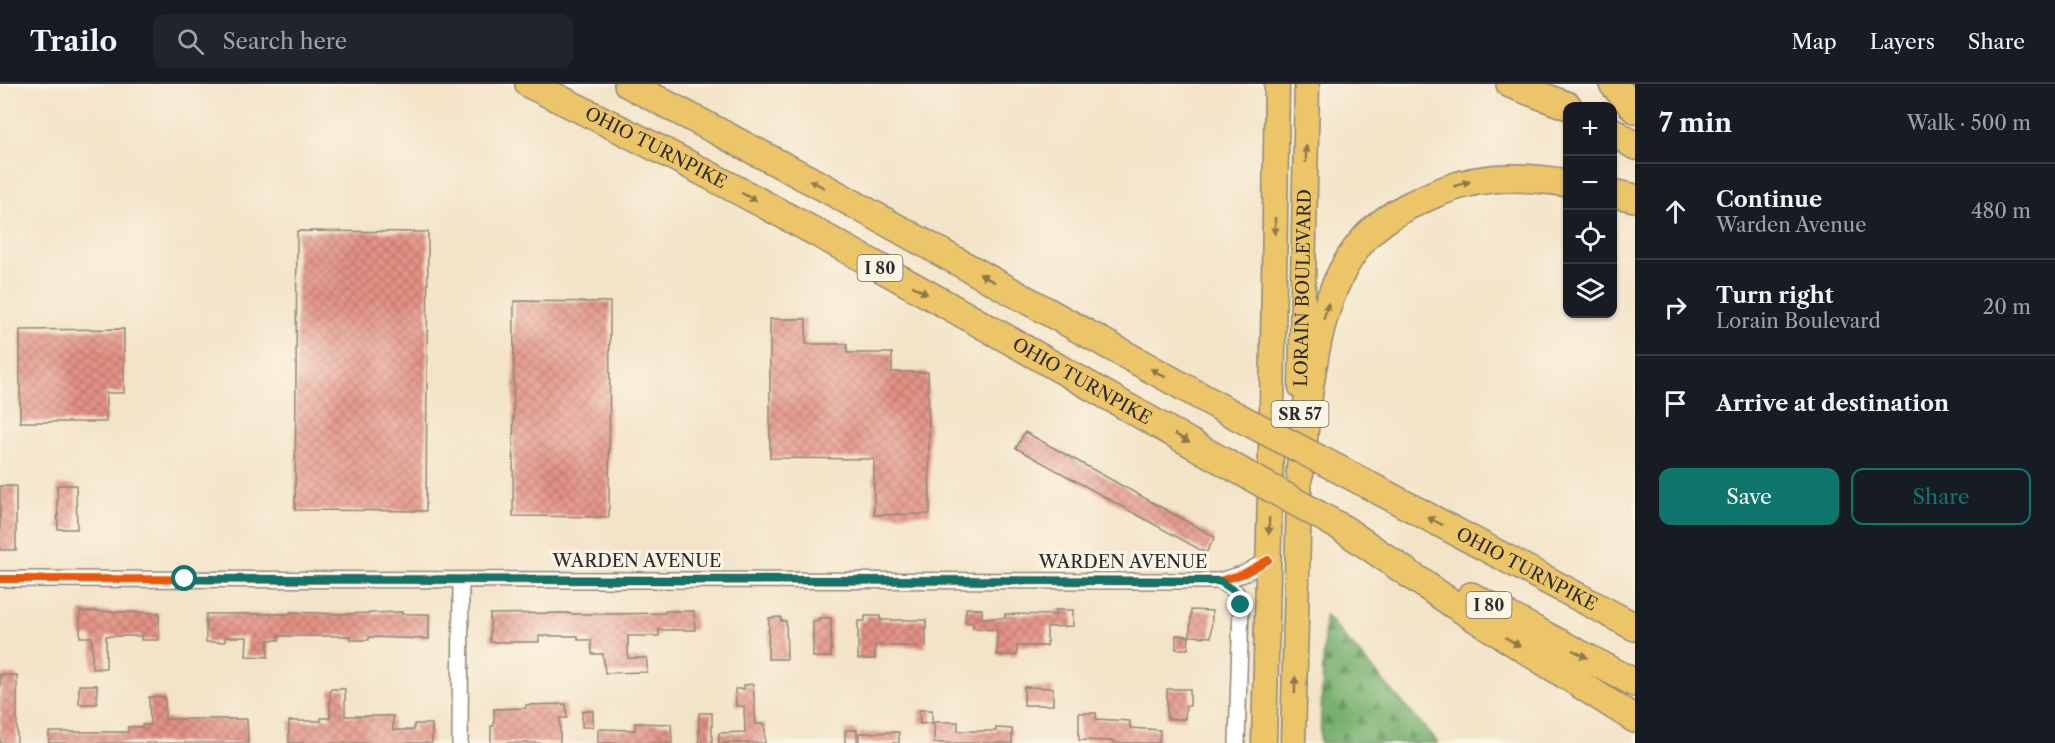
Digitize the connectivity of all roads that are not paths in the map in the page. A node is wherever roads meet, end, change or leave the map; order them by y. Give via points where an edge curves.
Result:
1 (529, 84) edge
2 (628, 84) edge
3 (1277, 84) edge
4 (1307, 84) edge
5 (1510, 84) edge
6 (1540, 84) edge
7 (1613, 84) edge
8 (1579, 102) edge
9 (1563, 104) edge
10 (1635, 109) edge
11 (1617, 123) edge
12 (1617, 134) edge
13 (1635, 134) edge
14 (1635, 146) edge
15 (1563, 182) edge
16 (1617, 194) edge
17 (1635, 198) edge
18 (1300, 472) junction
19 (1342, 528) junction
20 (1269, 560) junction
21 (0, 579) edge
22 (461, 580) junction
23 (1219, 581) junction
24 (1635, 626) edge
25 (1635, 683) edge
26 (1635, 719) edge
27 (460, 743) edge
28 (1237, 743) edge
29 (1264, 743) edge
30 (1293, 743) edge

1 -> 19 highway, OHIO TURNPIKE / I 80, bridge via 872,264
24 -> 2 highway, OHIO TURNPIKE / I 80, bridge via 1227,411 825,188
3 -> 20 highway, LORAIN BOULEVARD / SR 57
18 -> 4 highway, LORAIN BOULEVARD / SR 57
5 - 9 highway
6 - 8 highway
7 - 10 highway
11 - 13 highway
12 - 14 highway
18 -> 15 highway via 1318,337 1337,281 1358,246 1375,228 1405,208 1457,185 1516,177
16 - 17 highway
30 -> 18 highway, LORAIN BOULEVARD / SR 57
19 -> 25 highway, OHIO TURNPIKE / I 80
19 -> 26 highway via 1453,604
20 - 23 street, WARDEN AVENUE
20 - 29 highway, LORAIN BOULEVARD / SR 57
21 - 22 street, WARDEN AVENUE
22 - 23 street, WARDEN AVENUE
22 - 27 street
23 - 28 street via 1236,592 1241,605

